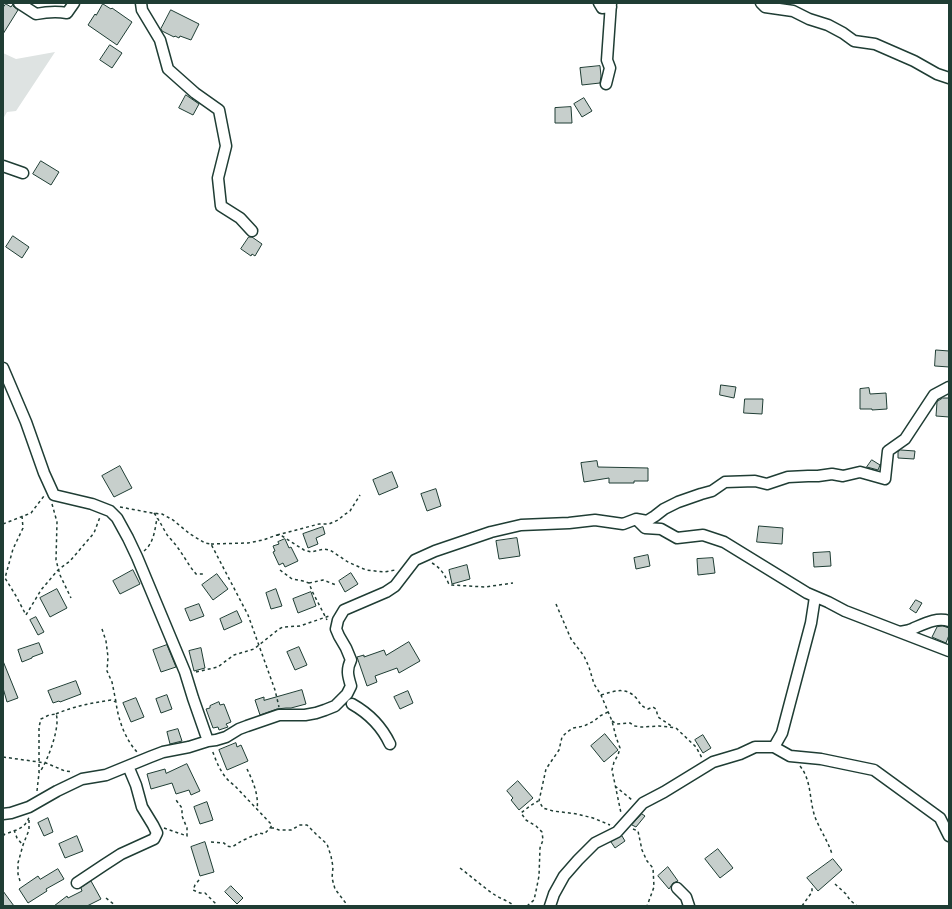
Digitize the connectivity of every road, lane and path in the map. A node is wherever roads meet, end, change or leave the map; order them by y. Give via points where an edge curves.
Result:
1 (19, 3) edge
2 (74, 3) edge
3 (141, 3) edge
4 (599, 3) edge
5 (761, 3) edge
6 (611, 5) edge
7 (949, 78) edge
8 (606, 84) dead end
9 (3, 166) edge
10 (23, 173) dead end
11 (252, 231) dead end
12 (3, 368) edge
13 (949, 387) edge
14 (50, 488) junction
15 (360, 495) dead end
16 (104, 509) junction
17 (154, 514) junction
18 (22, 516) junction
19 (157, 517) junction
20 (636, 519) junction
21 (3, 524) edge
22 (277, 534) junction
23 (211, 544) junction
24 (137, 557) junction
25 (430, 562) dead end
26 (398, 568) dead end
27 (58, 570) junction
28 (280, 570) dead end
29 (203, 574) dead end
30 (310, 583) junction
31 (513, 583) dead end
32 (336, 584) dead end
33 (815, 597) junction
34 (71, 598) dead end
35 (556, 604) dead end
36 (344, 610) junction
37 (326, 617) junction
38 (949, 621) edge
39 (337, 627) junction
40 (102, 629) dead end
41 (900, 632) junction
42 (259, 645) junction
43 (949, 650) edge
44 (186, 675) junction
45 (351, 686) junction
46 (601, 695) junction
47 (116, 702) junction
48 (338, 703) junction
49 (352, 704) junction
50 (608, 712) junction
51 (56, 714) junction
52 (279, 715) junction
53 (612, 721) junction
54 (674, 728) junction
55 (208, 741) junction
56 (390, 744) dead end
57 (774, 747) junction
58 (790, 756) junction
59 (3, 757) edge
60 (144, 759) junction
61 (39, 762) junction
62 (46, 763) junction
63 (708, 765) junction
64 (128, 766) junction
65 (248, 768) dead end
66 (82, 779) junction
67 (615, 786) junction
68 (176, 800) dead end
69 (539, 801) junction
70 (639, 807) junction
71 (257, 810) junction
72 (3, 814) edge
73 (29, 818) dead end
74 (153, 825) junction
75 (623, 825) junction
76 (271, 828) junction
77 (14, 830) dead end
78 (949, 836) edge
79 (211, 842) dead end
80 (23, 845) junction
81 (832, 854) dead end
82 (460, 868) dead end
83 (199, 880) dead end
84 (20, 882) dead end
85 (77, 883) dead end
86 (836, 884) dead end
87 (677, 888) dead end
88 (812, 888) dead end
89 (106, 898) dead end
90 (116, 906) edge
91 (215, 906) edge
92 (348, 906) edge
93 (514, 906) edge
94 (527, 906) edge
95 (550, 906) edge
96 (647, 906) edge
97 (689, 906) edge
98 (802, 906) edge
99 (857, 906) edge

1 - 2 street via 36,14 67,13
3 - 11 street via 142,10 160,40 168,69 219,110 226,146 218,178 221,206 240,218
4 - 6 street via 602,8
5 - 7 street via 793,11 828,25 854,41 875,44
6 - 8 street via 607,60 610,68
9 - 10 street
12 - 14 street
13 - 20 street via 934,395 905,439 888,451 885,479 860,472 843,476 832,474 788,477 767,484 755,481 725,482 712,491 678,502 647,520
14 - 16 street via 54,495
14 - 18 path via 31,513
14 - 27 path via 57,522
15 - 22 path via 350,511 338,520
16 - 17 path via 111,505
16 - 24 street via 117,518
16 - 27 path via 94,533 70,561
17 - 19 path
17 - 23 path via 162,514 190,534
18 - 21 path
18 - 27 path via 23,528 13,549 5,578 26,615 41,590
19 - 24 path via 152,540
19 - 29 path via 196,574
20 - 33 street via 645,528 661,530 677,538 704,535 724,542
20 - 36 street via 623,524 595,520 521,525 491,532 415,560 395,586
22 - 23 path via 248,543
22 - 26 path via 304,550 330,550 366,570 384,572
23 - 42 path via 248,615
24 - 44 street
25 - 31 path via 442,571 449,585 485,587
27 - 34 path
28 - 30 path via 292,579
30 - 32 path via 323,580
30 - 37 path
33 - 41 street
33 - 57 street via 811,622 782,733
35 - 46 path via 571,639 584,656 594,684
36 - 37 path
36 - 39 street
37 - 39 path
37 - 42 path via 300,626 279,629
38 - 41 street via 929,621 911,630
39 - 45 street via 351,660 348,675
40 - 47 path via 108,657 107,671
41 - 43 street
42 - 44 path via 234,655 218,667
42 - 52 path via 279,706
44 - 55 street
45 - 48 street
45 - 49 street via 354,692
46 - 50 path
46 - 54 path via 624,690 631,693 642,706 656,709 658,717
47 - 51 path via 111,700 80,705
47 - 60 path via 119,720 132,747
48 - 49 street via 346,706
48 - 52 street via 316,713
49 - 56 street via 379,726
50 - 53 path
50 - 69 path via 584,726 573,728 562,737 559,750 546,769
51 - 61 path via 41,719
51 - 62 path via 56,728
52 - 55 street via 239,729 226,737
53 - 54 path via 641,727
53 - 67 path via 620,748 612,770
54 - 63 path via 696,747
55 - 60 street
55 - 71 path via 227,780
57 - 58 street
57 - 63 street via 755,747
58 - 78 street via 821,759 874,770 940,818
58 - 81 path via 805,772 815,816
59 - 61 path
60 - 64 street
61 - 62 path
61 - 62 path via 39,774
62 - 66 path via 72,772
63 - 70 street via 643,802
64 - 66 street via 106,775
64 - 74 street via 142,807
65 - 71 path via 257,794
66 - 72 street via 29,807
67 - 70 path
67 - 75 path
68 - 74 path via 182,808 187,836
69 - 75 path via 543,808 553,811 577,814 606,824
69 - 94 path via 521,814 542,832 543,840 534,900
70 - 75 street
71 - 76 path via 272,825
73 - 80 path via 29,830
74 - 85 street via 157,833 154,839 121,854
75 - 95 street via 616,832 595,843 578,860 564,876
75 - 96 path via 638,831 642,850 653,868 654,887
76 - 79 path via 264,834 251,836 232,847 224,843
76 - 92 path via 290,830 307,825 327,844 335,889
77 - 80 path
80 - 84 path via 18,863
82 - 93 path via 482,886
83 - 91 path via 193,890 205,893 216,904
86 - 99 path
87 - 97 street via 686,897
88 - 98 path
89 - 90 path

